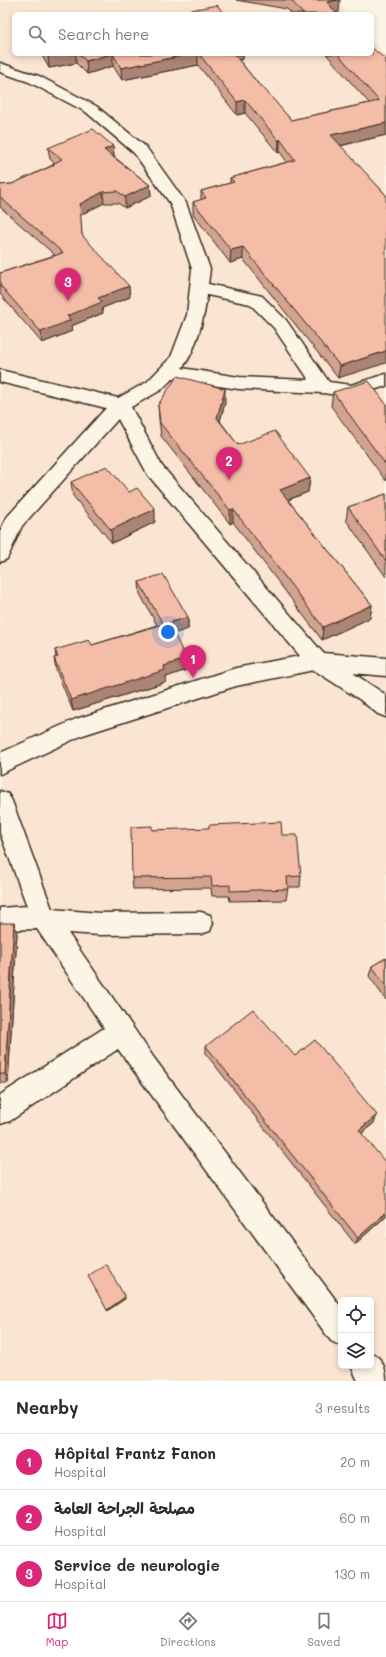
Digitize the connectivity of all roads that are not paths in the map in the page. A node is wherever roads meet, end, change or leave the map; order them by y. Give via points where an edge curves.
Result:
1 (0, 67) edge
2 (199, 288) junction
3 (167, 372) junction
4 (0, 376) edge
5 (386, 380) edge
6 (323, 387) junction
7 (120, 405) junction
8 (0, 554) edge
9 (317, 661) junction
10 (386, 667) edge
11 (386, 708) edge
12 (0, 764) edge
13 (0, 801) edge
14 (0, 919) edge
15 (44, 919) junction
16 (201, 923) dead end
17 (121, 1032) junction
18 (0, 1111) edge
19 (338, 1327) edge
20 (368, 1369) edge
21 (376, 1381) edge

1 - 2 lane via 34,79 91,109 140,150 178,203 201,270
2 - 3 lane via 196,315 179,360
2 - 6 lane via 256,300 280,324
3 - 6 lane via 239,383
3 - 7 lane via 154,386
4 - 7 lane
5 - 6 lane via 351,391
7 - 8 lane via 14,522
7 - 9 lane via 155,470
9 - 10 lane
9 - 11 lane
9 - 12 lane via 236,676 76,728
13 - 15 lane
14 - 15 lane
15 - 16 lane via 100,924
15 - 17 lane
17 - 18 lane
17 - 19 lane
20 - 21 lane

